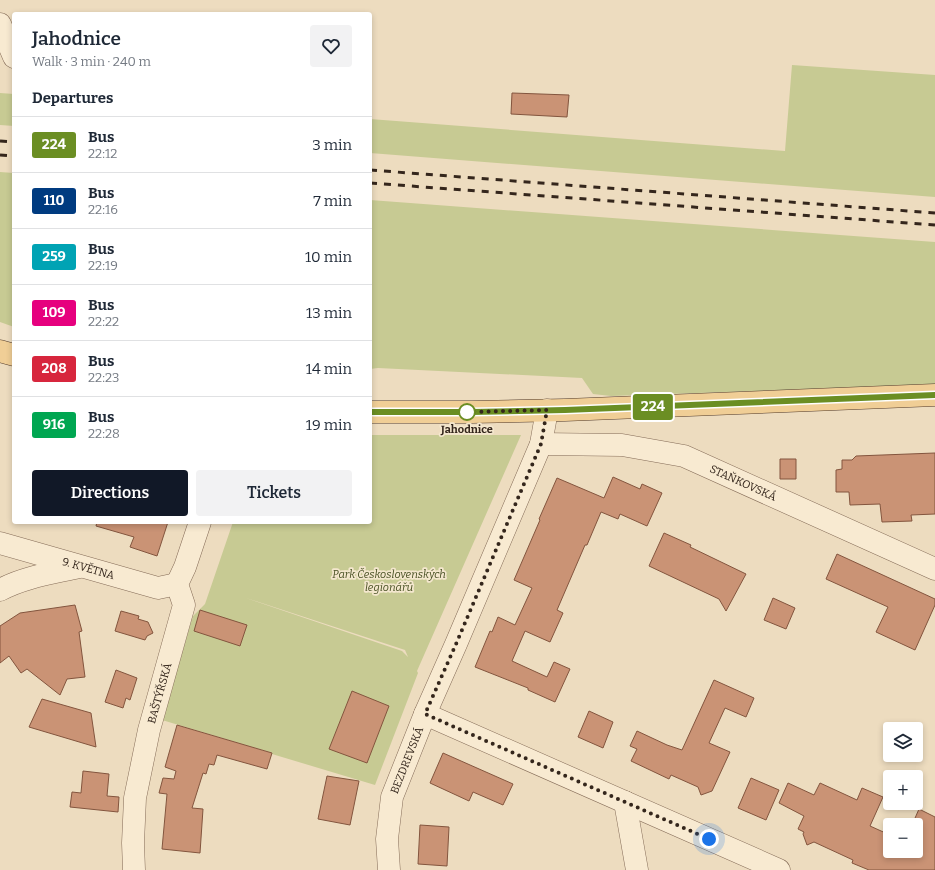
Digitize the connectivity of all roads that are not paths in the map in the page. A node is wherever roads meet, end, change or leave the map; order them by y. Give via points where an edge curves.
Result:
1 (12, 24) edge
2 (12, 52) edge
3 (0, 351) edge
4 (12, 354) edge
5 (935, 395) edge
6 (547, 410) junction
7 (372, 412) edge
8 (541, 444) junction
9 (199, 524) edge
10 (7, 545) edge
11 (935, 554) edge
12 (912, 559) junction
13 (81, 567) junction
14 (935, 569) edge
15 (178, 584) junction
16 (5, 587) edge
17 (425, 714) junction
18 (625, 802) junction
19 (134, 870) edge
20 (389, 870) edge
21 (636, 870) edge
22 (779, 870) edge

1 - 2 street via 0,24
3 - 4 main road
5 - 6 main road
6 - 7 main road
6 - 8 street, BEZDREVSKÁ
8 - 12 street, STAŇKOVSKÁ via 622,445 684,456
8 - 17 street, BEZDREVSKÁ
9 - 15 street
10 - 13 street, 9. KVĚTNA
10 - 16 street via 21,559 17,573
11 - 12 street
12 - 14 street, STAŇKOVSKÁ
13 - 15 street, 9. KVĚTNA via 158,588
13 - 16 street
15 - 19 street, BAŠTÝŘSKÁ via 184,605 149,730 135,798
17 - 18 street
17 - 20 street, BEZDREVSKÁ via 392,797 387,839
18 - 21 street
18 - 22 street

